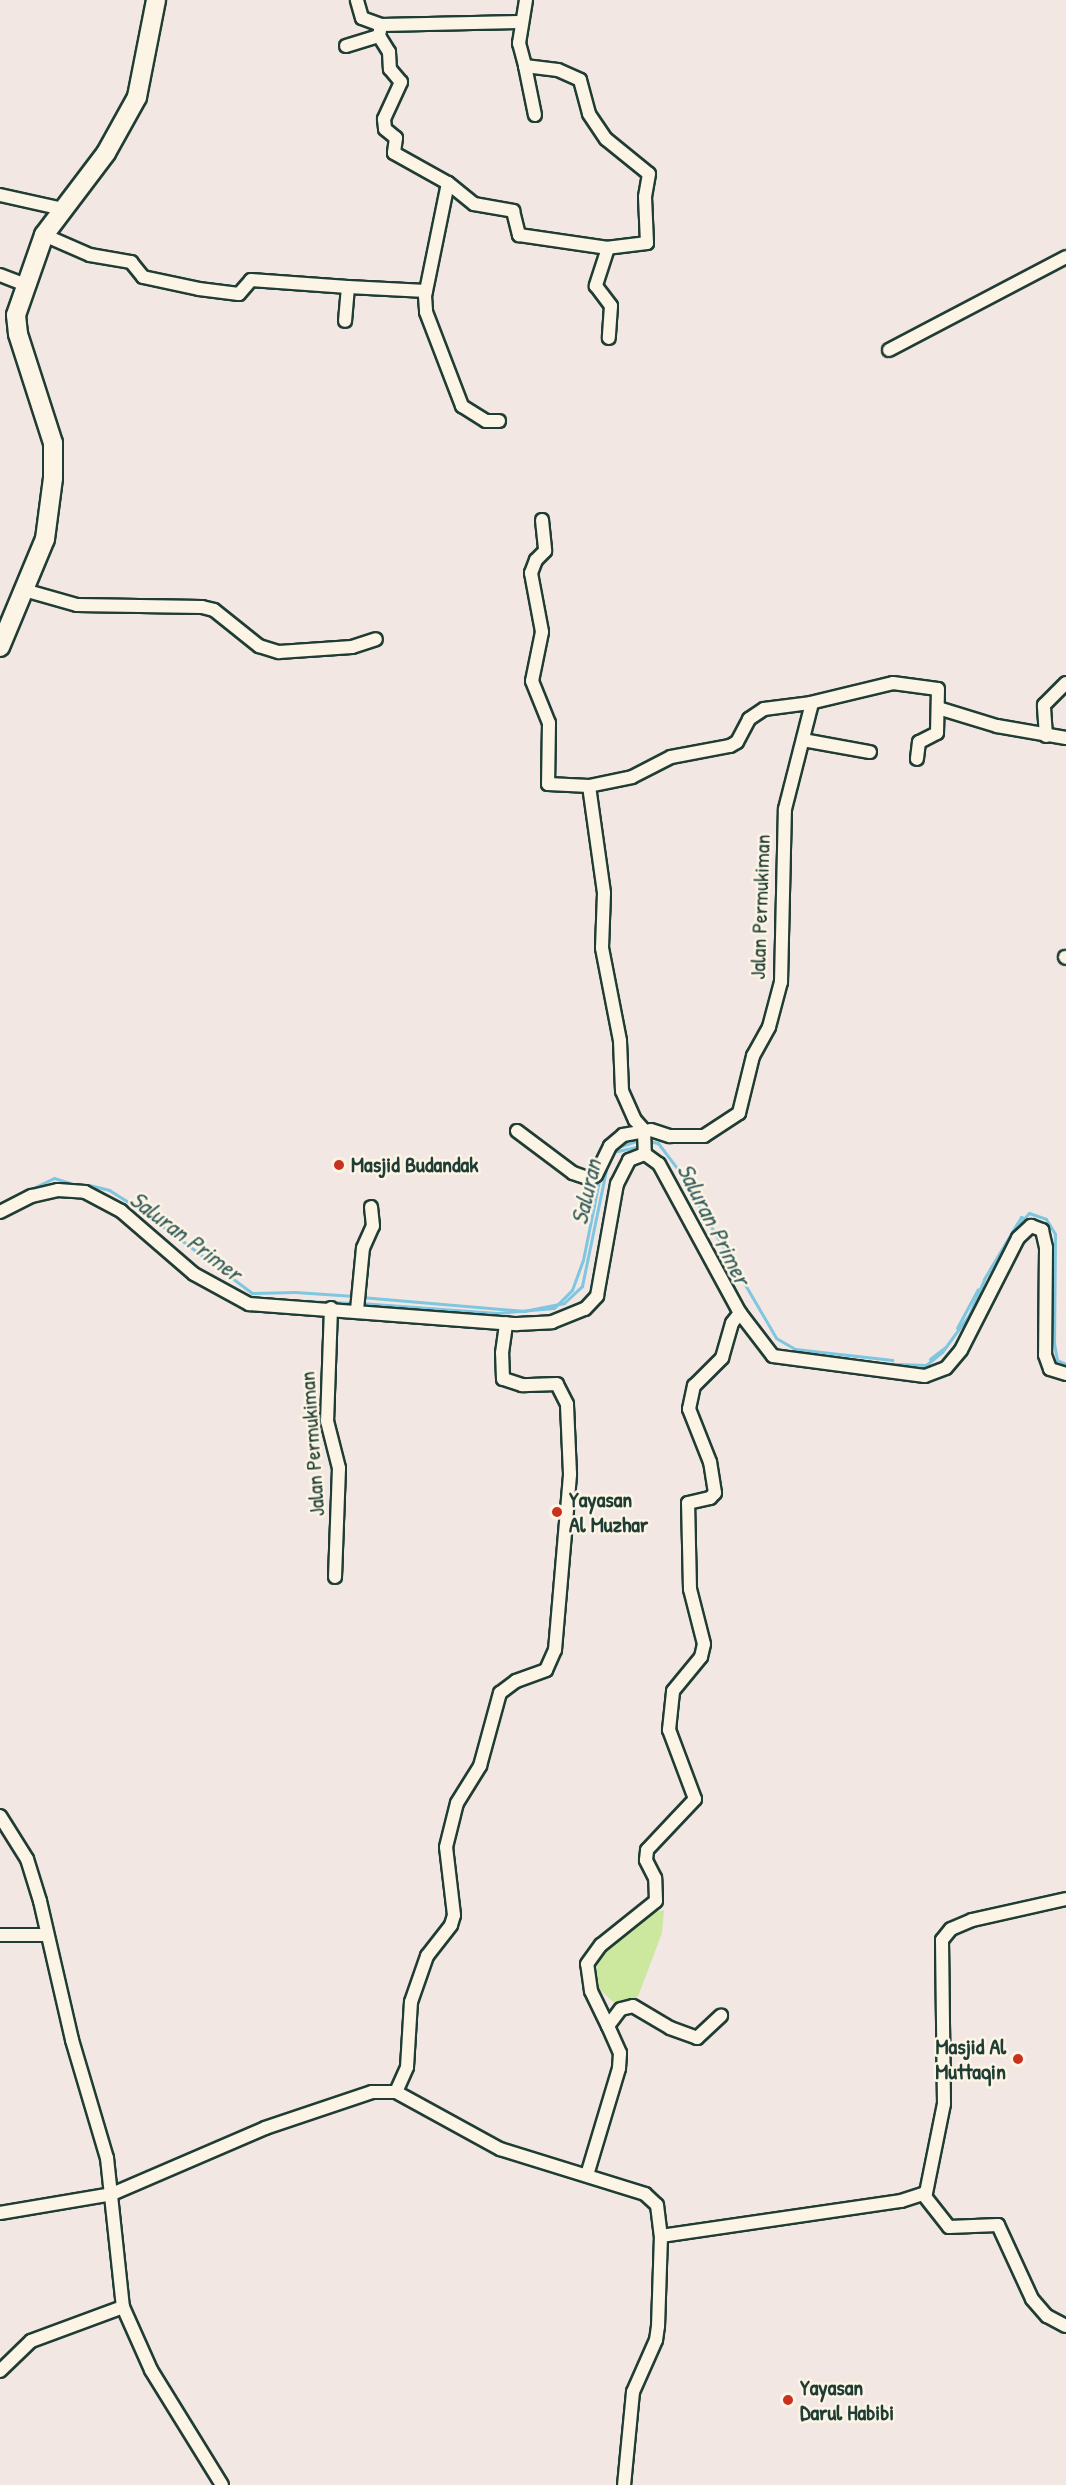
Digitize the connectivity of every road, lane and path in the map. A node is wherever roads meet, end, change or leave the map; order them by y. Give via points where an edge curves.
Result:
1 (156, 0) edge
2 (357, 0) edge
3 (526, 0) edge
4 (519, 22) junction
5 (380, 30) junction
6 (345, 46) dead end
7 (525, 66) junction
8 (535, 115) dead end
9 (448, 183) junction
10 (0, 195) edge
11 (63, 209) junction
12 (44, 235) junction
13 (609, 248) junction
14 (1066, 257) edge
15 (0, 275) edge
16 (24, 284) junction
17 (348, 287) junction
18 (426, 291) junction
19 (345, 321) dead end
20 (609, 338) dead end
21 (889, 350) dead end
22 (499, 421) dead end
23 (542, 520) dead end
24 (24, 590) junction
25 (376, 639) dead end
26 (0, 646) edge
27 (1066, 683) edge
28 (812, 703) junction
29 (938, 708) junction
30 (1046, 736) junction
31 (1066, 738) edge
32 (802, 740) junction
33 (870, 752) dead end
34 (917, 759) dead end
35 (589, 786) junction
36 (517, 1131) dead end
37 (644, 1133) junction
38 (645, 1152) junction
39 (371, 1207) dead end
40 (0, 1212) edge
41 (358, 1302) junction
42 (331, 1308) junction
43 (740, 1313) junction
44 (506, 1323) junction
45 (1066, 1374) edge
46 (335, 1577) dead end
47 (0, 1816) edge
48 (1066, 1899) edge
49 (0, 1935) edge
50 (47, 1935) junction
51 (721, 2016) dead end
52 (608, 2026) junction
53 (396, 2092) junction
54 (587, 2175) junction
55 (112, 2194) junction
56 (923, 2194) junction
57 (0, 2213) edge
58 (661, 2236) junction
59 (123, 2307) junction
60 (1066, 2326) edge
61 (0, 2371) edge
62 (222, 2485) edge
63 (624, 2485) edge

1 - 11 street via 138,97 106,153
2 - 5 street via 362,18
3 - 4 street
4 - 5 street
4 - 7 street
5 - 6 street
5 - 9 street via 390,69 401,82 384,119 385,129 396,138 394,153
7 - 8 street
7 - 13 street via 558,70 580,80 589,114 606,139 649,174 645,197 647,243
9 - 13 street via 474,204 513,211 519,235
9 - 18 street
10 - 11 street
11 - 12 street
12 - 16 street
12 - 17 street via 90,255 131,262 143,277 199,289 239,294 251,280
13 - 20 street via 596,286 611,306
14 - 21 street
15 - 16 street
16 - 24 street via 16,325 45,411 52,443 53,478 45,539
17 - 18 street
17 - 19 street
18 - 22 street via 426,312 456,396 473,414 486,421
23 - 35 street via 545,550 531,573 542,632 532,681 549,723 548,784
24 - 25 street via 77,605 202,607 214,610 259,646 279,652 352,647
24 - 26 street
27 - 30 street via 1044,705
28 - 29 street via 893,683 913,683 936,686
28 - 32 street, Jalan Permukiman
28 - 35 street via 764,709 749,719 737,742 719,750 671,756 632,777
29 - 30 street
29 - 34 street via 937,733 919,742
30 - 31 street
32 - 33 street
32 - 37 street, Jalan Permukiman via 785,809 781,982 769,1027 753,1056 739,1113 704,1136
35 - 37 street via 604,893 602,948 620,1041 622,1091
36 - 37 street via 573,1173 590,1179 616,1140
37 - 38 street
38 - 43 street via 662,1170
38 - 44 street via 629,1160 617,1184 597,1296 585,1309 552,1322
39 - 41 street via 373,1226 363,1248
40 - 42 street via 32,1196 58,1190 86,1192 121,1211 194,1274 236,1300
41 - 42 street
41 - 44 street
42 - 46 street, Jalan Permukiman via 327,1421 339,1480
43 - 45 street via 772,1356 925,1376 946,1368 961,1350 1018,1238 1034,1227 1042,1230 1046,1248 1045,1354 1050,1369
43 - 52 street via 732,1323 722,1358 694,1386 689,1409 710,1462 716,1493 688,1503 690,1589 704,1644 701,1658 673,1691 669,1730 695,1799 646,1850 646,1860 655,1878 656,1901 601,1945 587,1964 591,1991
44 - 53 street via 503,1379 522,1385 557,1384 567,1404 570,1474 555,1650 546,1670 516,1681 500,1693 480,1766 457,1803 446,1847 454,1915 427,1956 411,2002 407,2067
47 - 50 street via 27,1859
48 - 56 street via 972,1920 951,1929 942,1940 944,2104 928,2186
49 - 50 street
50 - 55 street via 107,2158
51 - 52 street via 697,2038 630,2006 621,2009
52 - 54 street via 621,2059
53 - 54 street via 500,2149
53 - 55 street via 372,2092 343,2099
54 - 58 street via 654,2199
55 - 57 street
55 - 59 street
56 - 58 street via 827,2213
56 - 60 street via 949,2227 998,2225 1032,2299 1047,2316
58 - 63 street via 656,2340 633,2392
59 - 61 street via 31,2341
59 - 62 street via 151,2370

